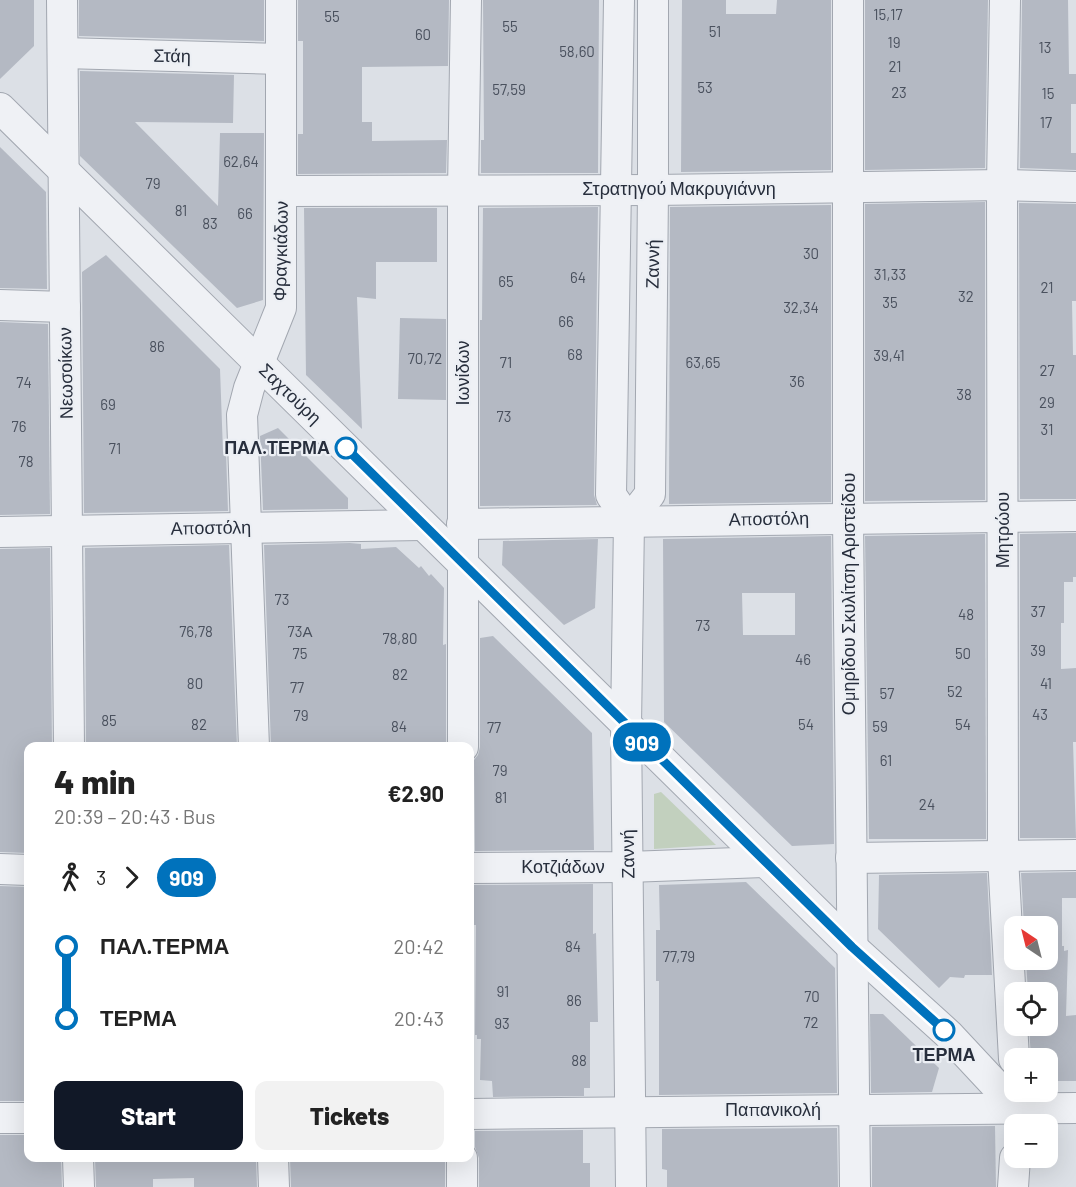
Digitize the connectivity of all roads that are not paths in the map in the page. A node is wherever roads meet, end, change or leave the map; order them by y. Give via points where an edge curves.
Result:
1 (62, 0) edge
2 (281, 0) edge
3 (466, 0) edge
4 (620, 0) edge
5 (653, 0) edge
6 (848, 0) edge
7 (1005, 0) edge
8 (63, 53) junction
9 (281, 59) junction
10 (0, 108) edge
11 (62, 170) junction
12 (1002, 185) junction
13 (849, 187) junction
14 (1076, 187) edge
15 (617, 189) junction
16 (653, 190) junction
17 (282, 191) junction
18 (463, 191) junction
19 (0, 305) edge
20 (65, 307) junction
21 (258, 363) junction
22 (1004, 516) junction
23 (1076, 516) edge
24 (848, 518) junction
25 (629, 521) junction
26 (462, 524) junction
27 (422, 525) junction
28 (247, 528) junction
29 (68, 531) junction
30 (0, 532) edge
31 (463, 566) junction
32 (626, 726) junction
33 (69, 742) edge
34 (254, 742) edge
35 (463, 742) edge
36 (1076, 855) edge
37 (1003, 857) junction
38 (851, 858) junction
39 (765, 862) junction
40 (628, 867) junction
41 (474, 868) edge
42 (0, 870) edge
43 (24, 870) edge
44 (852, 947) junction
45 (1013, 1048) edge
46 (1016, 1108) edge
47 (1076, 1108) edge
48 (855, 1109) junction
49 (631, 1111) junction
50 (474, 1114) edge
51 (0, 1118) edge
52 (24, 1118) edge
53 (78, 1162) edge
54 (273, 1162) edge
55 (462, 1162) edge
56 (1014, 1168) edge
57 (79, 1187) edge
58 (274, 1187) edge
59 (462, 1187) edge
60 (631, 1187) edge
61 (855, 1187) edge
62 (1013, 1187) edge

1 - 8 street, Νεωσοίκων
2 - 9 street, Φραγκιάδων
3 - 18 street, Ιωνίδων
4 - 15 street, Ζαννή
5 - 16 street, Ζαννή
6 - 13 street, Ομηρίδου Σκυλίτση Αριστείδου
7 - 12 street, Μητρώου
8 - 9 street, Στάη
8 - 11 street, Νεωσοίκων
9 - 17 street, Φραγκιάδων
10 - 11 street, Σαχτούρη
11 - 20 street, Νεωσοίκων
11 - 21 street, Σαχτούρη
12 - 13 street, Στρατηγού Μακρυγιάννη
12 - 14 street, Στρατηγού Μακρυγιάννη
12 - 22 street, Μητρώου
13 - 16 street, Στρατηγού Μακρυγιάννη
13 - 24 street, Ομηρίδου Σκυλίτση Αριστείδου
15 - 16 street, Στρατηγού Μακρυγιάννη
15 - 18 street, Στρατηγού Μακρυγιάννη
15 - 25 street, Ζαννή via 611,495
16 - 25 street, Ζαννή via 650,494
17 - 18 street, Στρατηγού Μακρυγιάννη
17 - 21 street, Φραγκιάδων via 281,308
18 - 26 street, Ιωνίδων
19 - 20 street
20 - 29 street, Νεωσοίκων
21 - 27 street, Σαχτούρη
21 - 28 street, Φραγκιάδων via 242,415
22 - 23 street, Αποστόλη
22 - 24 street, Αποστόλη
22 - 37 street, Μητρώου
24 - 25 street, Αποστόλη
24 - 38 street, Ομηρίδου Σκυλίτση Αριστείδου
25 - 26 street, Αποστόλη
25 - 32 street, Ζαννή
26 - 31 street, Ιωνίδων
27 - 28 street, Αποστόλη
27 - 31 street, Σαχτούρη
28 - 29 street, Αποστόλη
28 - 34 street, Φραγκιάδων
29 - 30 street, Αποστόλη
29 - 33 street, Νεωσοίκων
31 - 32 street, Σαχτούρη
31 - 35 street, Ιωνίδων
32 - 39 street, Σαχτούρη
32 - 40 street, Ζαννή
36 - 37 street
37 - 38 street
37 - 45 street, Μητρώου
38 - 44 street, Ομηρίδου Σκυλίτση Αριστείδου
39 - 40 street, Κοτζιάδων
39 - 44 street, Σαχτούρη
40 - 41 street, Κοτζιάδων
40 - 49 street, Ζαννή
42 - 43 street
44 - 46 street, Σαχτούρη via 948,1034
44 - 48 street, Ομηρίδου Σκυλίτση Αριστείδου
46 - 47 street, Παπανικολή
46 - 48 street, Παπανικολή
48 - 49 street, Παπανικολή
48 - 61 street, Ομηρίδου Σκυλίτση Αριστείδου
49 - 50 street, Παπανικολή
49 - 60 street, Ζαννή
51 - 52 street
53 - 57 street
54 - 58 street
55 - 59 street
56 - 62 street

